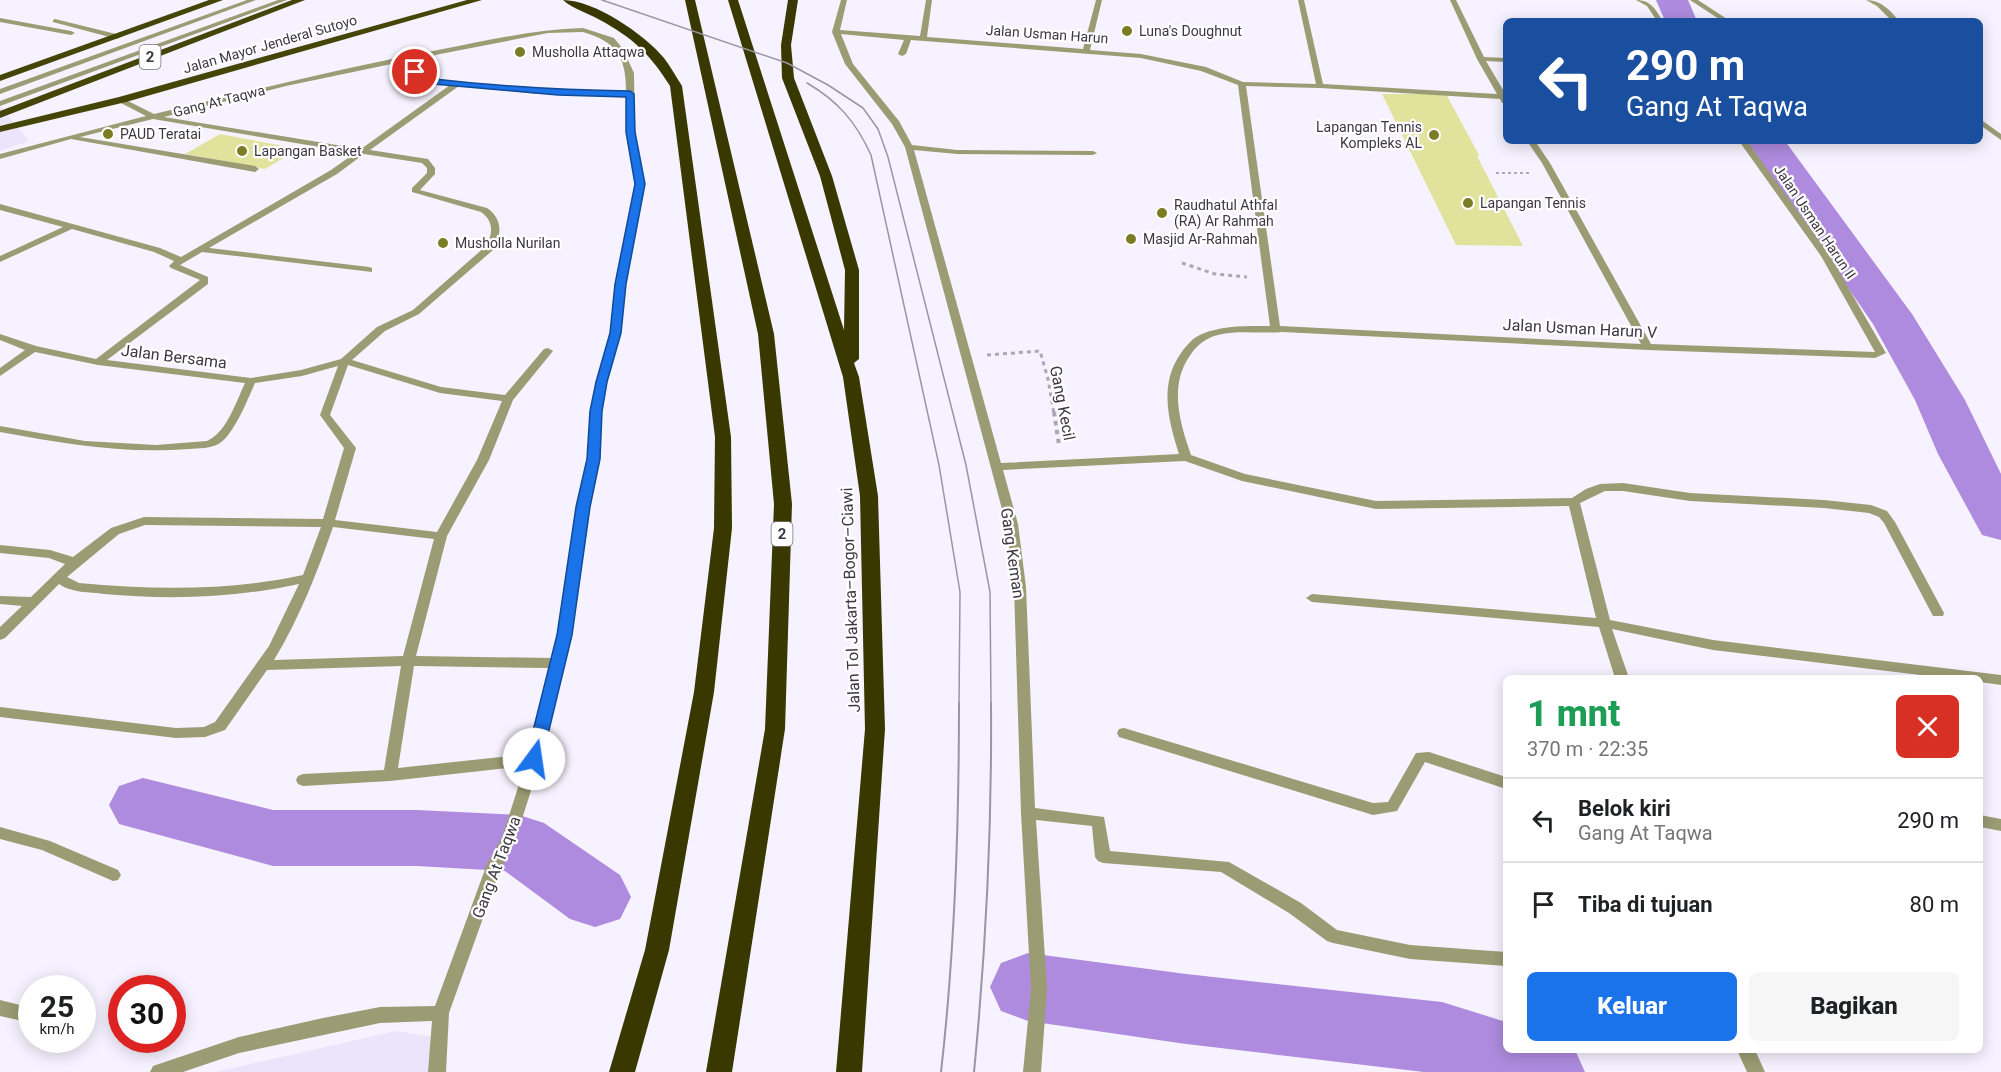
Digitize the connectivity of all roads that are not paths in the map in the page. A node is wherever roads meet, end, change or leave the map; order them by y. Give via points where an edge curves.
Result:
1 (218, 0) edge
2 (253, 0) edge
3 (284, 0) edge
4 (300, 0) edge
5 (477, 0) edge
6 (568, 0) edge
7 (690, 0) edge
8 (733, 0) edge
9 (793, 0) edge
10 (844, 0) edge
11 (929, 0) edge
12 (1099, 0) edge
13 (1301, 0) edge
14 (1453, 0) edge
15 (1639, 0) edge
16 (1693, 0) edge
17 (1869, 0) edge
18 (1658, 18) edge
19 (1722, 18) edge
20 (1893, 18) edge
21 (0, 20) edge
22 (56, 21) dead end
23 (836, 32) junction
24 (71, 33) dead end
25 (117, 37) junction
26 (909, 37) junction
27 (923, 38) junction
28 (1086, 50) junction
29 (439, 52) junction
30 (902, 54) dead end
31 (1481, 58) junction
32 (1503, 60) edge
33 (0, 78) edge
34 (457, 84) junction
35 (1242, 84) junction
36 (1320, 86) junction
37 (0, 92) edge
38 (630, 94) junction
39 (1503, 96) edge
40 (1503, 99) edge
41 (122, 100) junction
42 (0, 104) edge
43 (0, 115) edge
44 (153, 117) junction
45 (1983, 123) edge
46 (0, 129) edge
47 (68, 138) junction
48 (2001, 138) edge
49 (1533, 144) edge
50 (1745, 144) edge
51 (909, 147) junction
52 (365, 151) junction
53 (1093, 153) dead end
54 (0, 157) edge
55 (255, 169) dead end
56 (0, 207) edge
57 (72, 226) junction
58 (202, 250) junction
59 (0, 260) edge
60 (182, 261) junction
61 (369, 270) dead end
62 (1276, 330) junction
63 (0, 337) edge
64 (1648, 347) junction
65 (33, 349) junction
66 (548, 351) dead end
67 (1881, 351) joint
68 (345, 361) junction
69 (98, 362) junction
70 (0, 373) edge
71 (851, 377) junction
72 (251, 381) junction
73 (508, 399) junction
74 (0, 429) edge
75 (1186, 458) junction
76 (996, 466) junction
77 (1574, 502) junction
78 (330, 523) junction
79 (441, 537) junction
80 (0, 549) edge
81 (71, 565) junction
82 (60, 578) junction
83 (308, 578) junction
84 (1312, 598) dead end
85 (0, 600) edge
86 (34, 602) junction
87 (1938, 613) dead end
88 (1604, 623) junction
89 (0, 635) edge
90 (408, 661) junction
91 (558, 663) junction
92 (261, 665) junction
93 (1621, 675) edge
94 (1960, 675) edge
95 (1983, 678) edge
96 (2001, 680) edge
97 (0, 712) edge
98 (1124, 733) dead end
99 (534, 759) junction
100 (390, 776) junction
101 (303, 780) dead end
102 (1503, 782) edge
103 (1028, 813) junction
104 (1983, 822) edge
105 (2001, 825) edge
106 (0, 833) edge
107 (113, 875) dead end
108 (1503, 959) edge
109 (0, 1008) edge
110 (18, 1012) edge
111 (441, 1013) junction
112 (1747, 1053) edge
113 (159, 1072) edge
114 (437, 1072) edge
115 (622, 1072) edge
116 (719, 1072) edge
117 (849, 1072) edge
118 (1032, 1072) edge
119 (1756, 1072) edge

1 - 25 highway, 2
2 - 37 street
3 - 42 street
4 - 43 highway, Jalan Mayor Jenderal Sutoyo / 2
5 - 41 highway, Jalan Mayor Jenderal Sutoyo
6 - 115 highway via 628,32 658,59 676,86 723,437 723,528 704,692 657,950
7 - 116 highway, 2 via 766,334 783,504 775,729
8 - 71 highway, Jalan Tol Jakarta–Bogor–Ciawi
9 - 71 highway via 786,45 788,78 826,176 852,270
10 - 23 street
11 - 27 street
12 - 28 street
13 - 36 street
14 - 31 street, Jalan Usman Harun
15 - 18 street via 1649,5
16 - 19 street
17 - 20 street
21 - 24 street
22 - 25 street
23 - 26 street, Jalan Usman Harun
23 - 51 street, Gang Keman via 849,64 896,123
25 - 33 highway, 2
26 - 27 street, Jalan Usman Harun
26 - 30 street
27 - 28 street, Jalan Usman Harun
28 - 35 street, Jalan Usman Harun via 1167,60
29 - 34 street, Gang At Taqwa via 417,66 417,76
29 - 38 street, Gang At Taqwa via 548,31 582,30 602,35 619,49 630,73
29 - 44 street, Gang At Taqwa
31 - 32 street
31 - 39 street, Jalan Usman Harun
34 - 38 street, Gang At Taqwa via 537,92
34 - 52 street
35 - 36 street, Jalan Usman Harun
35 - 62 street
36 - 40 street, Jalan Usman Harun
38 - 91 street, Gang At Taqwa via 631,132 640,184 620,284 615,333 596,411 594,459
41 - 44 street
41 - 46 highway, Jalan Mayor Jenderal Sutoyo
44 - 47 street, Gang At Taqwa
44 - 52 street
45 - 48 street
47 - 54 street, Gang At Taqwa
47 - 55 street
49 - 64 street
50 - 67 street, Jalan Usman Harun II via 1825,256
51 - 53 street via 957,152
51 - 76 street, Gang Keman
52 - 58 street via 302,193
52 - 68 street via 425,161 431,174 415,190 484,210 496,227 496,237 476,262 416,312 381,329
56 - 57 street
57 - 59 street
57 - 60 street
58 - 60 street
58 - 61 street
60 - 69 street via 174,266 205,282
62 - 64 street, Jalan Usman Harun V
62 - 75 street, Jalan Usman Harun V via 1208,334 1195,341 1182,357 1173,375 1173,405
63 - 65 street, Jalan Bersama
64 - 67 street, Jalan Usman Harun V via 1875,355
65 - 69 street, Jalan Bersama
65 - 70 street
66 - 73 street
68 - 72 street, Jalan Bersama
68 - 73 street via 440,390
68 - 78 street via 325,415 350,448
69 - 72 street, Jalan Bersama
71 - 117 highway, Jalan Tol Jakarta–Bogor–Ciawi via 869,496 875,729
72 - 74 street via 235,416 218,440 209,444 156,448 85,444
73 - 79 street via 483,460
75 - 76 street
75 - 77 street via 1242,477 1376,505
76 - 103 street, Gang Keman via 1012,524 1020,587
77 - 87 street via 1604,487 1871,509 1889,522
77 - 88 street
78 - 79 street
78 - 81 street via 144,521 115,531
78 - 83 street
79 - 90 street
80 - 81 street via 50,554 69,560
81 - 82 street
82 - 83 street via 79,587 200,595
82 - 86 street
83 - 92 street via 279,639
84 - 88 street
85 - 86 street
86 - 89 street
88 - 93 street
88 - 94 street via 1713,645
90 - 91 street
90 - 92 street
90 - 100 street
91 - 99 street, Gang At Taqwa
92 - 97 street via 220,726 205,732 176,733
95 - 96 street
98 - 102 street via 1373,809 1392,807 1421,757
99 - 100 street
99 - 111 street, Gang At Taqwa via 509,838 495,864
100 - 101 street
103 - 108 street via 1099,821 1103,857 1224,866 1295,908 1333,936 1410,952
103 - 118 street, Gang Keman via 1039,989
104 - 105 street
106 - 107 street via 45,845
109 - 110 street
111 - 113 street via 380,1015 323,1026 239,1045
111 - 114 street, Gang At Taqwa
112 - 119 street

